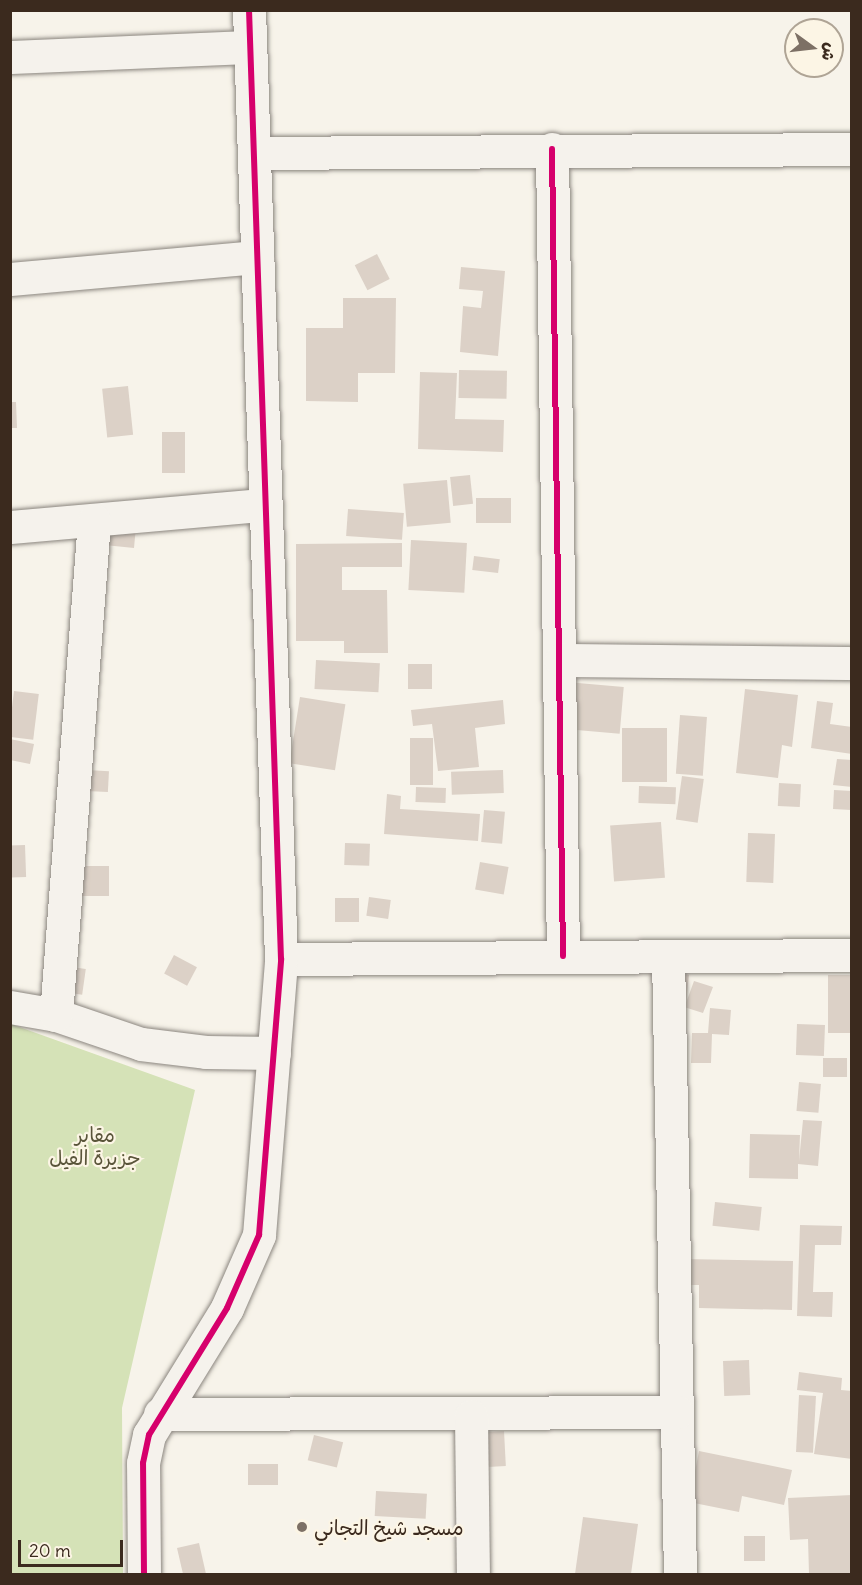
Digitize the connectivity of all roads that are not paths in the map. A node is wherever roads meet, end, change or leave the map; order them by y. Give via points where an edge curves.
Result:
1 (249, 10) edge
2 (249, 46) junction
3 (10, 57) edge
4 (552, 149) junction
5 (852, 149) edge
6 (255, 153) junction
7 (257, 257) junction
8 (10, 279) edge
9 (263, 504) junction
10 (94, 520) junction
11 (10, 527) edge
12 (561, 660) junction
13 (852, 663) edge
14 (852, 955) edge
15 (563, 956) junction
16 (668, 956) junction
17 (281, 959) junction
18 (10, 1007) edge
19 (56, 1015) junction
20 (274, 1053) junction
21 (677, 1412) junction
22 (160, 1414) junction
23 (471, 1416) junction
24 (144, 1575) edge
25 (473, 1575) edge
26 (680, 1575) edge

1 - 2 street
2 - 3 street
2 - 6 street
4 - 5 street
4 - 6 street
4 - 12 street
6 - 7 street
7 - 8 street
7 - 9 street
9 - 10 street
9 - 17 street
10 - 11 street
10 - 19 street
12 - 13 street
12 - 15 street
14 - 16 street
15 - 16 street
15 - 17 street
16 - 21 street
17 - 20 street
18 - 19 street
19 - 20 street via 141,1044 206,1052
20 - 22 street via 259,1235 227,1308
21 - 23 street
21 - 26 street
22 - 23 street
22 - 24 street via 149,1435 143,1463
23 - 25 street

